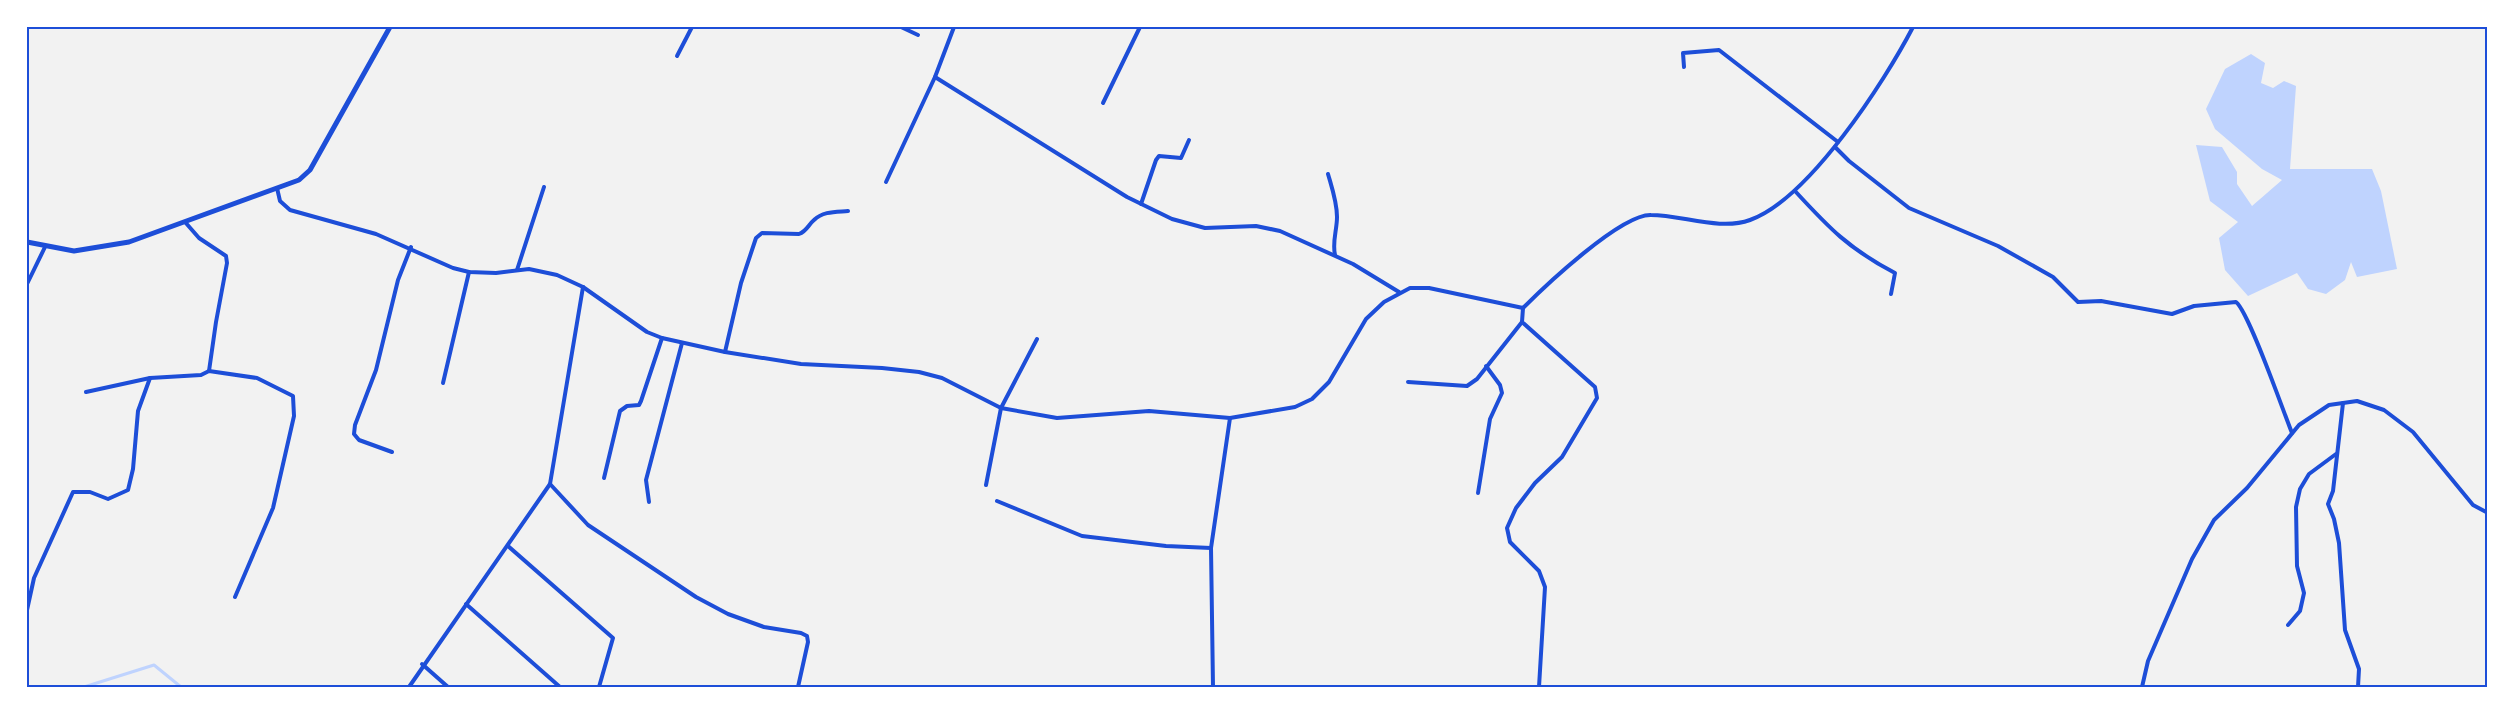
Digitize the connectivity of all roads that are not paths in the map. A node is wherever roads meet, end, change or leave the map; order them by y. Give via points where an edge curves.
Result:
1 (390, 27) edge
2 (692, 27) edge
3 (901, 27) edge
4 (954, 27) edge
5 (1140, 27) edge
6 (1913, 27) edge
7 (918, 35) dead end
8 (678, 56) dead end
9 (1684, 67) dead end
10 (935, 77) junction
11 (1102, 103) dead end
12 (1189, 140) dead end
13 (1838, 142) junction
14 (1835, 147) junction
15 (1328, 174) dead end
16 (886, 182) dead end
17 (544, 186) dead end
18 (277, 188) junction
19 (1795, 191) junction
20 (1141, 204) junction
21 (848, 211) dead end
22 (185, 222) junction
23 (27, 242) edge
24 (45, 247) junction
25 (411, 248) junction
26 (1335, 256) junction
27 (517, 270) junction
28 (469, 272) junction
29 (27, 284) edge
30 (583, 287) junction
31 (1399, 292) junction
32 (1891, 294) dead end
33 (1523, 308) junction
34 (1522, 322) junction
35 (662, 338) junction
36 (1037, 339) dead end
37 (682, 343) junction
38 (724, 352) junction
39 (1486, 366) junction
40 (209, 371) junction
41 (150, 378) junction
42 (443, 382) dead end
43 (1408, 382) dead end
44 (86, 392) dead end
45 (2343, 403) junction
46 (1001, 408) junction
47 (1230, 418) junction
48 (2292, 433) junction
49 (392, 452) dead end
50 (2337, 454) junction
51 (604, 478) dead end
52 (550, 484) junction
53 (986, 485) dead end
54 (1478, 493) dead end
55 (997, 501) dead end
56 (650, 502) dead end
57 (2488, 513) edge
58 (507, 545) junction
59 (1211, 548) junction
60 (236, 597) dead end
61 (466, 604) junction
62 (27, 610) edge
63 (2288, 625) dead end
64 (422, 664) junction
65 (408, 687) edge
66 (448, 687) edge
67 (561, 687) edge
68 (599, 687) edge
69 (798, 687) edge
70 (1213, 687) edge
71 (1539, 687) edge
72 (2142, 687) edge
73 (2358, 687) edge

1 - 18 main road via 310,170 299,180
2 - 8 street
3 - 7 street
4 - 10 street
5 - 11 street
6 - 13 street via 1878,87
9 - 13 street via 1683,53 1719,50
10 - 16 street
10 - 20 street
12 - 20 street via 1181,158 1159,156 1156,160
13 - 14 street
14 - 19 street
14 - 48 street via 1909,208 2026,261 2053,277 2078,302 2101,301 2172,314 2194,306 2236,302 2252,330
15 - 26 street via 1337,218
17 - 27 street
18 - 22 main road
18 - 25 street via 280,201 290,210
19 - 32 street via 1835,234 1864,257 1895,273
19 - 33 street via 1751,220 1730,224 1644,215 1621,226 1551,280
20 - 26 street via 1172,219 1205,228 1256,226 1280,231
21 - 38 street via 819,215 799,234 762,233 756,238
22 - 24 main road via 129,242 74,251
22 - 40 street via 199,238 226,256
23 - 24 main road
24 - 29 street
25 - 28 street
25 - 49 street via 398,280 376,370 354,434
26 - 31 street via 1377,276
27 - 28 street
27 - 30 street via 557,275
28 - 42 street
30 - 35 street via 647,332
30 - 52 street
31 - 33 street via 1429,288
31 - 47 street via 1366,319 1329,382 1312,399 1295,407
33 - 34 street
34 - 39 street
34 - 71 street via 1595,387 1597,398 1562,457 1535,483 1507,528 1510,542 1539,571 1545,586
35 - 37 street
35 - 51 street via 639,405 620,411
36 - 46 street
37 - 38 street
37 - 56 street via 646,480
38 - 46 street via 801,364 919,372 942,378
39 - 43 street via 1467,386
39 - 54 street via 1502,393 1490,419
40 - 41 street via 201,375
40 - 60 street via 257,378 293,396 294,416 273,508
41 - 44 street
41 - 62 street via 138,411 128,490 108,499 90,492 73,492 34,578
45 - 48 street via 2329,405
45 - 50 street
45 - 57 street via 2357,401 2384,410 2406,426 2473,505
46 - 47 street via 1057,418 1149,411
46 - 53 street
47 - 59 street
48 - 72 street via 2247,488 2214,520 2192,559 2152,651
50 - 63 street via 2309,474 2300,489 2296,507 2297,566 2304,593 2300,610
50 - 73 street via 2328,504 2339,543 2345,630 2359,669
52 - 58 street
52 - 69 street via 588,525 696,597 764,627 807,636
55 - 59 street via 1082,536
58 - 61 street
58 - 68 street via 613,638
59 - 70 street
61 - 64 street
61 - 67 street
64 - 65 street
64 - 66 street

